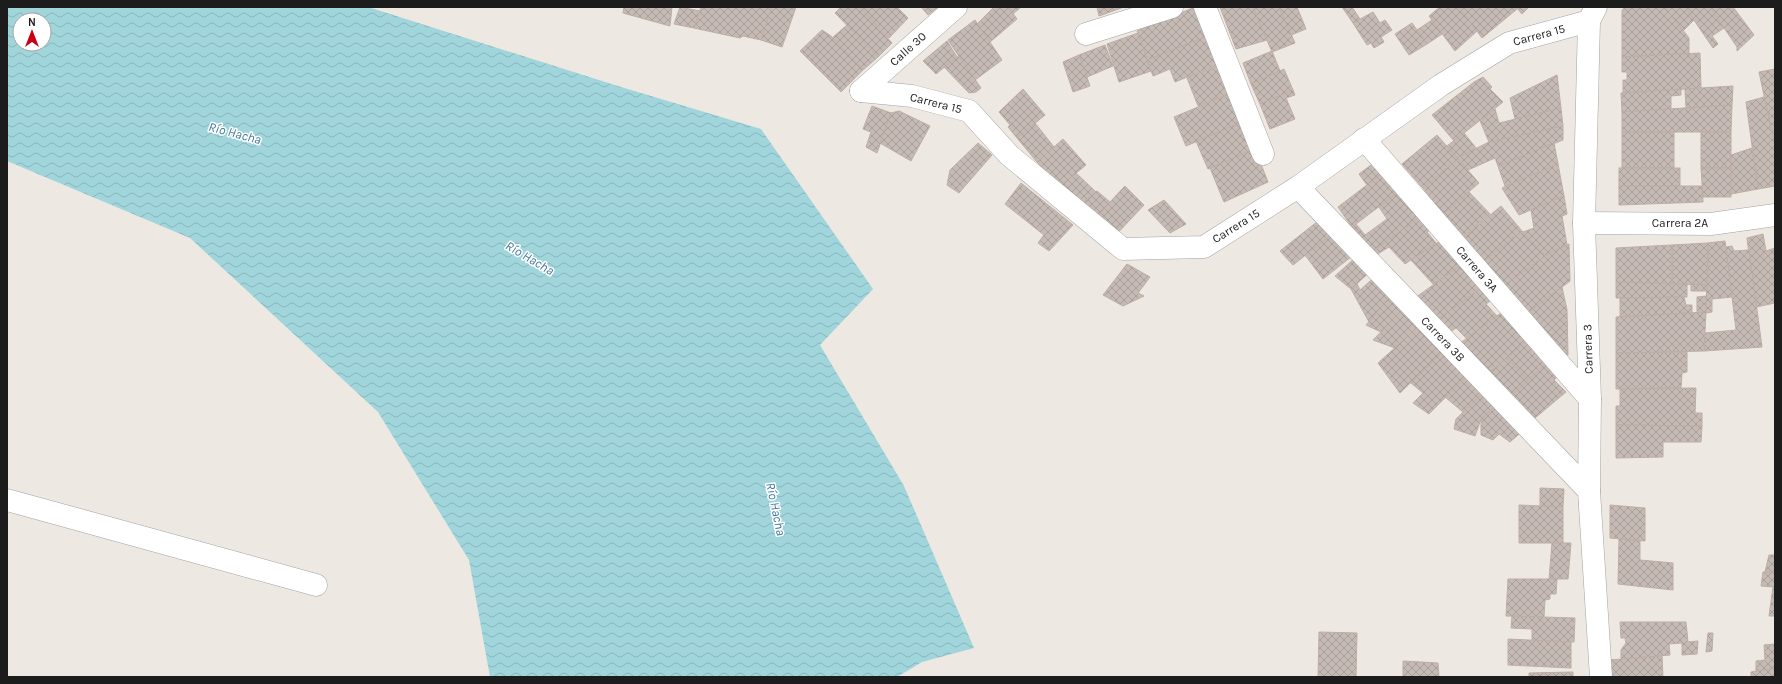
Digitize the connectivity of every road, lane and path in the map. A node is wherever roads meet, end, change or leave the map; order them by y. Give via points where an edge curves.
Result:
1 (956, 7) edge
2 (1172, 7) edge
3 (1205, 7) edge
4 (1593, 14) edge
5 (1086, 34) dead end
6 (861, 91) joint
7 (1364, 139) junction
8 (1263, 154) dead end
9 (1298, 187) junction
10 (1775, 214) edge
11 (1584, 223) junction
12 (1590, 399) junction
13 (1589, 491) junction
14 (7, 500) edge
15 (316, 585) dead end
16 (1601, 677) edge

1 - 6 street, Calle 30
2 - 5 street
3 - 8 street
4 - 7 street, Carrera 15 via 1509,43 1441,85
4 - 11 street, Carrera 3
6 - 9 street, Carrera 15 via 912,96 969,111 1009,155 1123,249 1204,246
7 - 9 street, Carrera 15
7 - 12 street, Carrera 3A
9 - 13 street, Carrera 3B
10 - 11 street, Carrera 2A via 1712,224
11 - 12 street, Carrera 3
12 - 13 street, Carrera 3
13 - 16 street, Carrera 3
14 - 15 street

